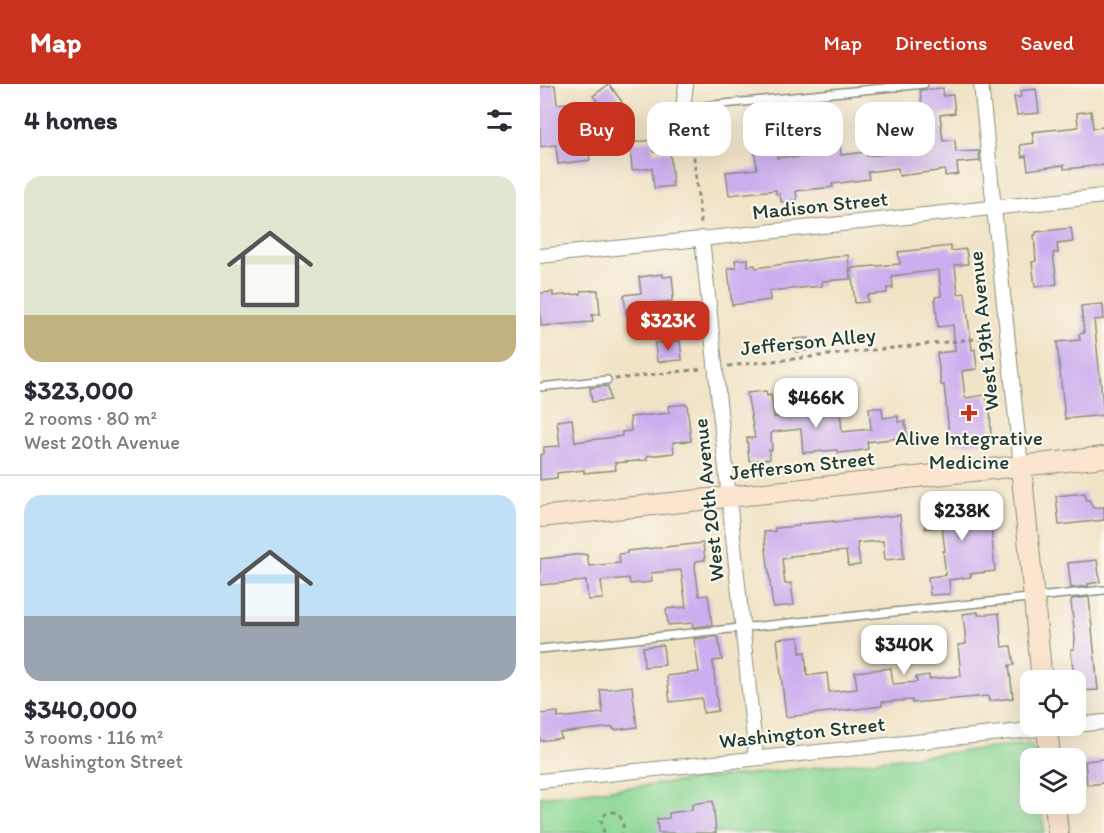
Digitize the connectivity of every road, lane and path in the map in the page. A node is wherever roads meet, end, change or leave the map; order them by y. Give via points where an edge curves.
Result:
1 (686, 84) edge
2 (924, 84) edge
3 (981, 84) edge
4 (684, 102) edge
5 (731, 103) edge
6 (694, 156) edge
7 (1104, 196) edge
8 (995, 207) junction
9 (702, 238) junction
10 (540, 256) edge
11 (1008, 336) junction
12 (716, 368) junction
13 (607, 380) joint
14 (540, 387) edge
15 (1104, 457) edge
16 (1021, 466) junction
17 (729, 497) junction
18 (540, 517) edge
19 (1104, 590) edge
20 (1034, 598) junction
21 (742, 628) junction
22 (540, 649) edge
23 (1041, 670) edge
24 (1104, 722) edge
25 (1086, 724) edge
26 (1020, 730) edge
27 (756, 758) junction
28 (540, 781) edge
29 (1056, 814) edge
30 (604, 833) edge
31 (622, 833) edge
32 (1058, 833) edge

1 - 4 street
2 - 5 lane
3 - 8 street, West 19th Avenue
6 - 9 path
7 - 8 street, Madison Street
8 - 9 street, Madison Street
8 - 11 street, West 19th Avenue
9 - 10 street, Madison Street
9 - 12 street, West 20th Avenue
11 - 12 path, Jefferson Alley
11 - 16 street, West 19th Avenue
12 - 13 path, Jefferson Alley
12 - 17 street, West 20th Avenue
13 - 14 lane
15 - 16 street, Jefferson Street
16 - 17 street, Jefferson Street
16 - 20 street, West 19th Avenue
17 - 18 street, Jefferson Street
17 - 21 street, West 20th Avenue
19 - 20 lane
20 - 21 lane
20 - 23 street, West 19th Avenue
21 - 22 lane
21 - 27 street, West 20th Avenue
24 - 25 street
26 - 27 street, Washington Street
27 - 28 street, Washington Street
29 - 32 street
30 - 31 path via 601,820 609,811 621,817

